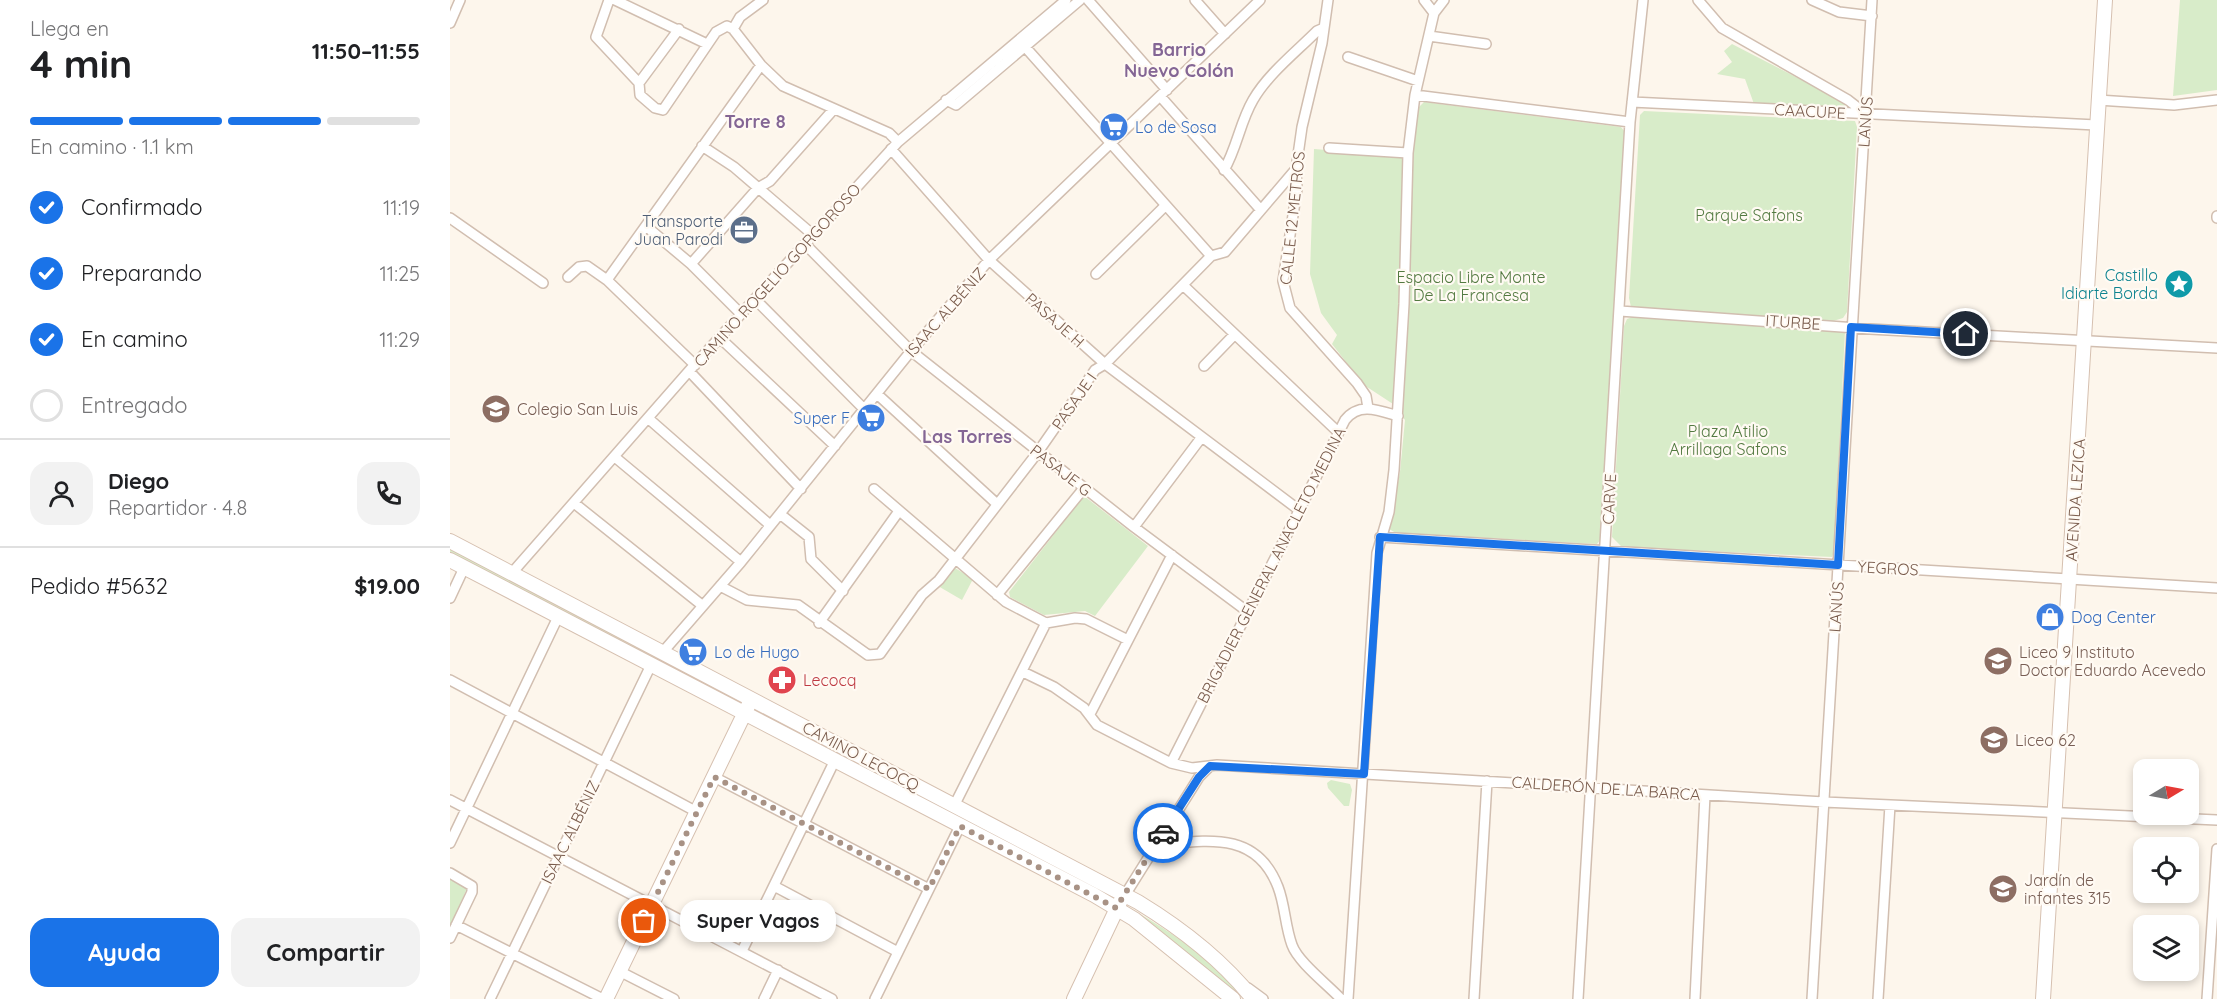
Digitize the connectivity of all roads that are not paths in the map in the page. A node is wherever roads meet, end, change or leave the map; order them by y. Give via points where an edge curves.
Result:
1 (609, 0) edge
2 (615, 0) edge
3 (763, 0) edge
4 (1066, 0) edge
5 (1080, 0) edge
6 (1088, 0) edge
7 (1195, 0) edge
8 (1260, 0) edge
9 (1329, 0) edge
10 (1424, 0) edge
11 (1444, 0) edge
12 (1643, 0) edge
13 (1698, 0) edge
14 (1812, 0) edge
15 (1872, 0) edge
16 (2105, 0) edge
17 (455, 5) edge
18 (1434, 13) junction
19 (1872, 16) junction
20 (450, 22) edge
21 (1324, 28) junction
22 (679, 29) junction
23 (733, 29) junction
24 (1225, 34) junction
25 (1429, 36) junction
26 (707, 44) junction
27 (1021, 44) junction
28 (1486, 44) dead end
29 (1348, 57) dead end
30 (761, 65) junction
31 (1418, 81) junction
32 (639, 83) junction
33 (1164, 93) junction
34 (1415, 96) junction
35 (2098, 100) junction
36 (2217, 100) edge
37 (1632, 102) junction
38 (833, 110) junction
39 (1866, 114) junction
40 (1630, 122) junction
41 (2096, 125) junction
42 (1110, 145) junction
43 (702, 146) junction
44 (894, 146) junction
45 (1329, 148) dead end
46 (1408, 153) junction
47 (1296, 169) junction
48 (1224, 170) junction
49 (758, 188) junction
50 (1165, 206) junction
51 (1260, 209) junction
52 (450, 218) edge
53 (647, 227) junction
54 (812, 234) junction
55 (805, 244) junction
56 (1212, 256) junction
57 (989, 260) junction
58 (691, 264) junction
59 (1096, 274) dead end
60 (568, 277) dead end
61 (607, 280) junction
62 (543, 283) dead end
63 (1184, 286) junction
64 (755, 299) junction
65 (1620, 311) junction
66 (741, 314) junction
67 (1851, 327) junction
68 (1234, 335) junction
69 (720, 338) junction
70 (2085, 340) junction
71 (2217, 348) edge
72 (911, 351) junction
73 (1105, 364) junction
74 (1204, 366) dead end
75 (692, 368) junction
76 (877, 394) junction
77 (1368, 408) junction
78 (865, 410) junction
79 (1398, 416) junction
80 (649, 419) junction
81 (1338, 432) junction
82 (1201, 438) junction
83 (835, 446) junction
84 (1038, 452) junction
85 (616, 458) junction
86 (1084, 488) junction
87 (801, 489) junction
88 (874, 489) dead end
89 (574, 503) junction
90 (997, 504) junction
91 (1299, 510) junction
92 (899, 511) junction
93 (780, 514) junction
94 (770, 525) junction
95 (1134, 527) junction
96 (1380, 537) junction
97 (450, 541) edge
98 (1606, 551) junction
99 (1172, 555) junction
100 (955, 558) junction
101 (450, 560) edge
102 (741, 562) junction
103 (1838, 565) junction
104 (464, 568) junction
105 (511, 574) junction
106 (2069, 578) junction
107 (720, 586) junction
108 (2217, 588) edge
109 (843, 591) junction
110 (997, 595) junction
111 (450, 598) edge
112 (703, 606) junction
113 (1248, 612) junction
114 (558, 617) junction
115 (1046, 622) junction
116 (819, 623) junction
117 (1128, 640) junction
118 (662, 653) junction
119 (651, 665) junction
120 (1023, 672) junction
121 (450, 680) edge
122 (748, 705) junction
123 (512, 713) junction
124 (1090, 714) junction
125 (835, 760) junction
126 (604, 762) junction
127 (1171, 763) junction
128 (1210, 766) junction
129 (1364, 774) junction
130 (714, 777) junction
131 (1487, 781) junction
132 (1592, 788) junction
133 (1705, 795) junction
134 (450, 800) edge
135 (1824, 802) junction
136 (1890, 805) junction
137 (954, 806) junction
138 (466, 809) junction
139 (697, 812) junction
140 (2056, 812) junction
141 (2217, 820) edge
142 (804, 825) junction
143 (960, 826) junction
144 (450, 843) edge
145 (1155, 845) junction
146 (2217, 849) edge
147 (558, 856) junction
148 (450, 873) edge
149 (774, 886) junction
150 (929, 889) junction
151 (1125, 895) junction
152 (652, 903) junction
153 (1116, 908) junction
154 (456, 925) junction
155 (450, 938) edge
156 (742, 951) junction
157 (898, 952) junction
158 (511, 953) junction
159 (778, 970) junction
160 (619, 971) junction
161 (1242, 985) junction
162 (490, 999) edge
163 (605, 999) edge
164 (674, 999) edge
165 (764, 999) edge
166 (832, 999) edge
167 (875, 999) edge
168 (1074, 999) edge
169 (1233, 999) edge
170 (1253, 999) edge
171 (1263, 999) edge
172 (1341, 999) edge
173 (1348, 999) edge
174 (1474, 999) edge
175 (1578, 999) edge
176 (1695, 999) edge
177 (1812, 999) edge
178 (1878, 999) edge
179 (2043, 999) edge
180 (2207, 999) edge

1 - 32 street via 596,37
2 - 22 street
3 - 23 street via 740,17
4 - 27 street, CAMINO ROGELIO GORGOROSO
5 - 27 street
6 - 33 street
7 - 24 street
8 - 24 street, ISAAC ALBÉNIZ
9 - 21 street, CALLE 12 METROS
10 - 18 street
11 - 18 street
12 - 37 street, CARVE
13 - 39 street via 1722,28
14 - 19 street via 1839,12
15 - 19 street, LANÚS
16 - 35 street, AVENIDA LEZICA
17 - 20 street
18 - 25 street
19 - 39 street, LANÚS
21 - 47 street, CALLE 12 METROS via 1305,107
21 - 48 street via 1252,101 1235,151
22 - 26 street
22 - 32 street
23 - 26 street via 720,28
23 - 30 street, PASAJE H
24 - 33 street, ISAAC ALBÉNIZ
25 - 28 street
25 - 31 street
26 - 32 street via 663,110 640,94
27 - 42 street
27 - 44 street, CAMINO ROGELIO GORGOROSO via 946,100
29 - 31 street
30 - 38 street, PASAJE H via 791,91
30 - 43 street
31 - 34 street
33 - 42 street, ISAAC ALBÉNIZ
33 - 48 street
34 - 40 street
34 - 46 street
35 - 36 street via 2174,105
35 - 41 street, AVENIDA LEZICA
37 - 39 street, CAACUPE
37 - 40 street, CARVE
38 - 44 street, PASAJE H via 889,133
38 - 49 street via 770,181
39 - 41 street, CAACUPE
39 - 67 street, LANÚS
40 - 65 street, CARVE
41 - 70 street, AVENIDA LEZICA
42 - 50 street
42 - 57 street, ISAAC ALBÉNIZ
43 - 49 street
43 - 53 street
44 - 54 street, CAMINO ROGELIO GORGOROSO
44 - 57 street, PASAJE H
45 - 46 street
46 - 79 street
47 - 51 street, PASAJE I
47 - 77 street, CALLE 12 METROS via 1297,189 1283,281 1285,297 1290,308 1357,383 1366,396
48 - 51 street
49 - 54 street
49 - 58 street
50 - 56 street
50 - 59 street
51 - 56 street, PASAJE I via 1225,252
52 - 62 street
53 - 58 street
53 - 61 street
54 - 55 street, CAMINO ROGELIO GORGOROSO
55 - 64 street, CAMINO ROGELIO GORGOROSO
55 - 72 street, PASAJE G
56 - 63 street, PASAJE I
57 - 72 street, ISAAC ALBÉNIZ
57 - 73 street, PASAJE H
58 - 66 street
60 - 61 street via 582,265
61 - 75 street
63 - 68 street
63 - 73 street, PASAJE I
64 - 66 street, CAMINO ROGELIO GORGOROSO
64 - 78 street
65 - 67 street, ITURBE
65 - 98 street, CARVE
66 - 69 street, CAMINO ROGELIO GORGOROSO
67 - 70 street, ITURBE
67 - 103 street, LANÚS
68 - 74 street
68 - 81 street
69 - 75 street, CAMINO ROGELIO GORGOROSO
69 - 83 street
70 - 71 street, ITURBE
70 - 106 street, AVENIDA LEZICA
72 - 76 street, ISAAC ALBÉNIZ
72 - 84 street, PASAJE G
73 - 82 street, PASAJE H
73 - 84 street, PASAJE I via 1095,370
75 - 80 street, CAMINO ROGELIO GORGOROSO
75 - 87 street
76 - 78 street, ISAAC ALBÉNIZ
76 - 90 street
77 - 79 street
77 - 81 street, BRIGADIER GENERAL ANACLETO MEDINA via 1352,412
78 - 83 street, ISAAC ALBÉNIZ
79 - 96 street via 1392,493
80 - 85 street, CAMINO ROGELIO GORGOROSO
80 - 94 street
81 - 91 street, BRIGADIER GENERAL ANACLETO MEDINA
82 - 91 street, PASAJE H
82 - 95 street
83 - 87 street, ISAAC ALBÉNIZ
84 - 86 street, PASAJE G
84 - 90 street, PASAJE I
85 - 89 street, CAMINO ROGELIO GORGOROSO
85 - 102 street
86 - 95 street, PASAJE G
86 - 110 street
87 - 93 street, ISAAC ALBÉNIZ
88 - 92 street
89 - 105 street, CAMINO ROGELIO GORGOROSO
89 - 112 street
90 - 100 street, PASAJE I
91 - 113 street, BRIGADIER GENERAL ANACLETO MEDINA
92 - 100 street
92 - 109 street
93 - 94 street, ISAAC ALBÉNIZ
93 - 109 street via 809,537 812,559
94 - 102 street, ISAAC ALBÉNIZ
95 - 99 street, PASAJE G
96 - 98 street, YEGROS
96 - 129 street
97 - 105 street, CAMINO LECOCQ
98 - 103 street, YEGROS
98 - 132 street, CARVE
99 - 113 street, PASAJE G
99 - 117 street
100 - 110 street
100 - 116 street, PASAJE I via 922,595 880,654 868,655
101 - 104 street, CAMINO LECOCQ
102 - 107 street, ISAAC ALBÉNIZ
103 - 106 street, YEGROS
103 - 135 street, LANÚS
104 - 111 street
104 - 114 street, CAMINO LECOCQ
105 - 118 street, CAMINO LECOCQ
106 - 108 street, YEGROS
106 - 140 street, AVENIDA LEZICA
107 - 112 street, ISAAC ALBÉNIZ
107 - 116 street via 747,600 798,605
109 - 116 street
110 - 115 street
112 - 118 street, ISAAC ALBÉNIZ
113 - 127 street, BRIGADIER GENERAL ANACLETO MEDINA
114 - 119 street, CAMINO LECOCQ
114 - 123 street
115 - 117 street via 1079,618
115 - 120 street
117 - 124 street
118 - 122 street, CAMINO LECOCQ
119 - 122 street, CAMINO LECOCQ
119 - 126 street, ISAAC ALBÉNIZ
120 - 124 street, CALDERÓN DE LA BARCA via 1054,687
120 - 137 street
121 - 123 street
122 - 125 street, CAMINO LECOCQ
122 - 130 street
122 - 137 street, CAMINO LECOCQ
123 - 126 street
123 - 138 street
124 - 127 street, CALDERÓN DE LA BARCA via 1097,725
125 - 142 street
125 - 143 street, CAMINO LECOCQ
126 - 139 street
126 - 147 street, ISAAC ALBÉNIZ
127 - 128 street, CALDERÓN DE LA BARCA
128 - 129 street, CALDERÓN DE LA BARCA
128 - 145 street
129 - 131 street, CALDERÓN DE LA BARCA
129 - 173 street
130 - 139 street
130 - 142 street
131 - 132 street, CALDERÓN DE LA BARCA
131 - 174 street
132 - 133 street, CALDERÓN DE LA BARCA
132 - 175 street, CARVE
133 - 135 street, CALDERÓN DE LA BARCA
133 - 176 street
134 - 138 street
135 - 136 street, CALDERÓN DE LA BARCA
135 - 177 street, LANÚS
136 - 140 street, CALDERÓN DE LA BARCA
136 - 178 street
137 - 151 street, CAMINO LECOCQ
138 - 144 street
138 - 147 street
139 - 152 street
140 - 141 street, CALDERÓN DE LA BARCA
140 - 179 street, AVENIDA LEZICA
142 - 149 street
142 - 150 street
143 - 150 street
143 - 153 street, CAMINO LECOCQ
145 - 151 street
145 - 172 street via 1224,841 1251,851 1272,874 1292,946
146 - 180 street
147 - 152 street
147 - 158 street, ISAAC ALBÉNIZ
148 - 154 street via 472,886
149 - 156 street
149 - 157 street
150 - 157 street
151 - 153 street
151 - 161 street, CAMINO LECOCQ via 1156,913
152 - 156 street
152 - 160 street
153 - 168 street
153 - 169 street, CAMINO LECOCQ
154 - 155 street
154 - 158 street
156 - 159 street
157 - 167 street
158 - 162 street, ISAAC ALBÉNIZ
158 - 163 street
159 - 165 street
159 - 166 street
160 - 163 street
160 - 164 street
161 - 170 street, CAMINO LECOCQ
161 - 171 street

